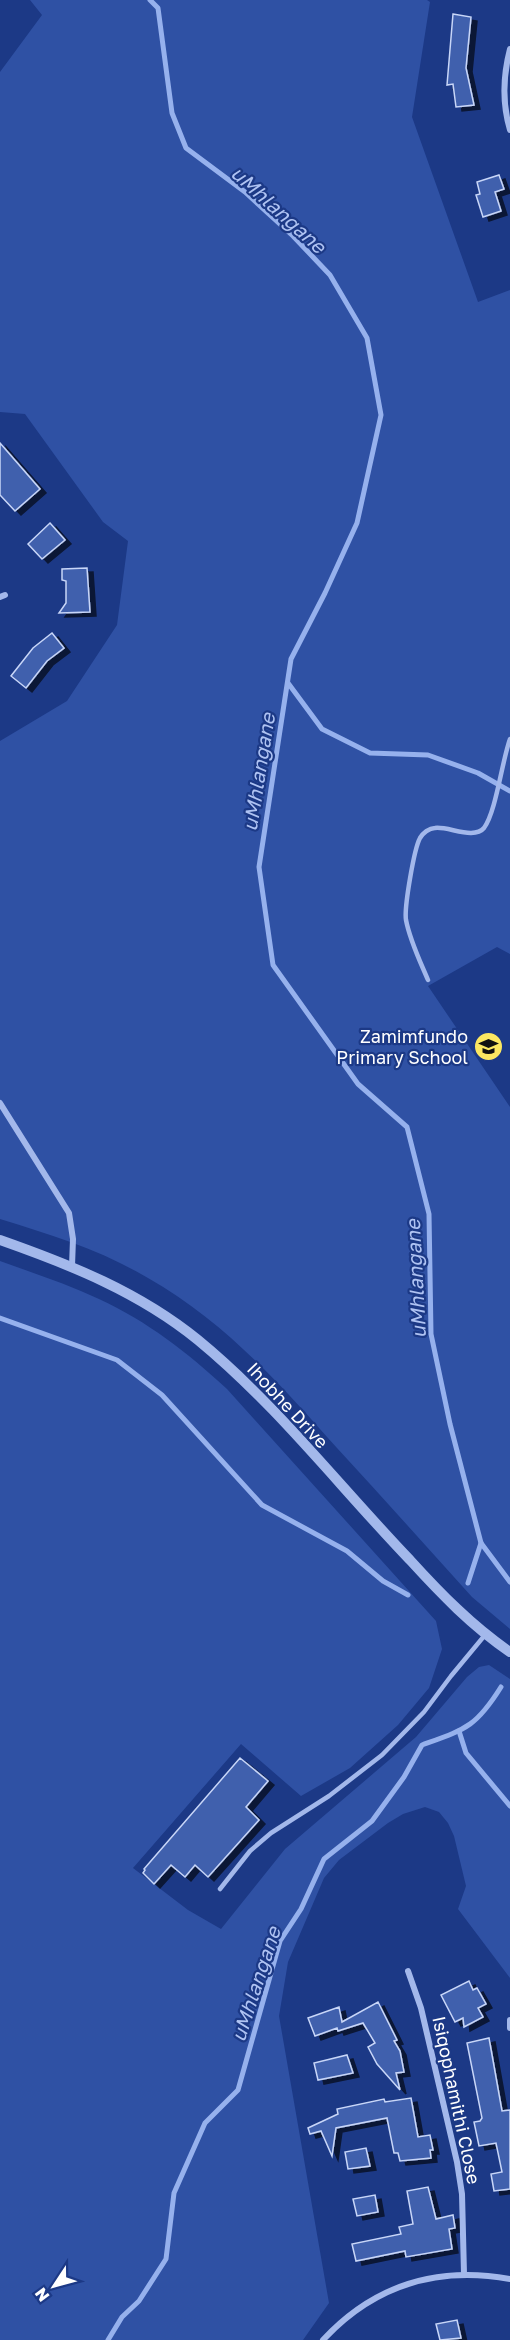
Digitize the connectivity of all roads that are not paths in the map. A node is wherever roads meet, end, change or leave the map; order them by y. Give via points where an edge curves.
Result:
1 (510, 49) edge
2 (510, 130) edge
3 (510, 739) edge
4 (428, 980) dead end
5 (0, 1103) edge
6 (0, 1240) edge
7 (72, 1266) junction
8 (485, 1635) junction
9 (510, 1652) edge
10 (220, 1889) dead end
11 (408, 1971) dead end
12 (510, 2020) edge
13 (510, 2028) edge
14 (464, 2274) junction
15 (510, 2279) edge
16 (323, 2340) edge

1 - 2 street via 504,87
3 - 4 lane via 484,827 471,832 436,827 425,832 418,843 405,918
5 - 7 street via 69,1213
6 - 7 street, Ihobhe Drive
7 - 8 street, Ihobhe Drive via 117,1287 173,1321 235,1372
8 - 9 street, Ihobhe Drive
8 - 10 lane via 424,1713 382,1755 329,1796 271,1833 250,1851
11 - 14 street, Isiqophamithi Close via 421,2008 457,2162
12 - 13 street
14 - 15 street
14 - 16 street via 400,2285 345,2318

